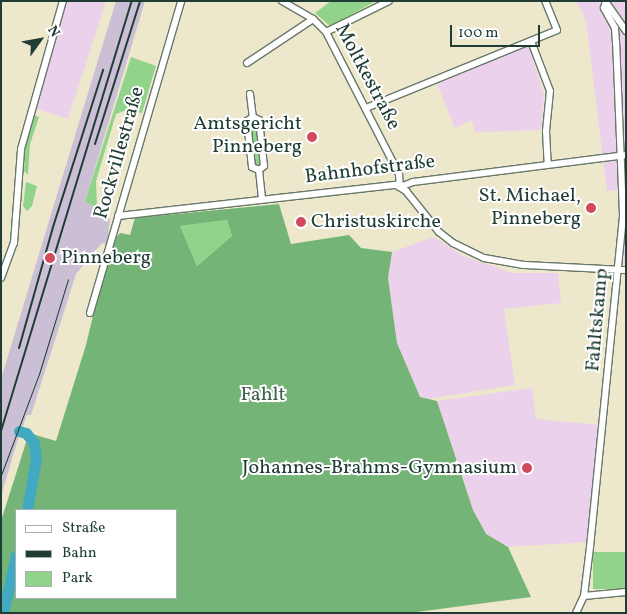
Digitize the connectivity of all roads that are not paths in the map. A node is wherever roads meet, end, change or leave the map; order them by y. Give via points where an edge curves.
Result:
1 (63, 1) edge
2 (181, 1) edge
3 (282, 1) edge
4 (390, 1) edge
5 (545, 1) edge
6 (607, 2) edge
7 (291, 3) edge
8 (616, 17) junction
9 (313, 19) junction
10 (615, 28) junction
11 (626, 31) edge
12 (326, 32) junction
13 (531, 40) junction
14 (247, 64) dead end
15 (250, 94) dead end
16 (366, 108) junction
17 (253, 117) junction
18 (623, 155) edge
19 (548, 164) junction
20 (259, 170) junction
21 (400, 187) junction
22 (262, 199) junction
23 (118, 216) junction
24 (622, 270) edge
25 (1, 278) edge
26 (90, 313) dead end
27 (626, 592) edge
28 (584, 596) junction
29 (576, 613) edge

1 - 25 street via 21,149 15,235
2 - 23 street, Rockvillestraße
3 - 7 street, Moltkestraße
4 - 12 street
5 - 13 street via 557,30
6 - 8 street
6 - 10 street, Fahltskamp via 604,8
7 - 9 street, Moltkestraße
8 - 10 street, Fahltskamp
8 - 11 street
9 - 12 street, Moltkestraße
9 - 14 street
10 - 18 street, Fahltskamp
12 - 16 street, Moltkestraße
13 - 16 street
13 - 19 street via 550,91 546,131
15 - 17 street
16 - 21 street, Moltkestraße via 399,174
17 - 20 street via 259,120 264,166
17 - 20 street via 247,121 252,167
18 - 19 street, Bahnhofstraße
18 - 24 street, Fahltskamp
19 - 21 street, Bahnhofstraße via 413,182
20 - 22 street
21 - 22 street, Bahnhofstraße via 385,185
21 - 24 street via 439,232 453,243 484,258 523,265
22 - 23 street, Bahnhofstraße
23 - 26 street, Rockvillestraße
24 - 28 street, Fahltskamp
27 - 28 street
28 - 29 street, Fahltskamp

